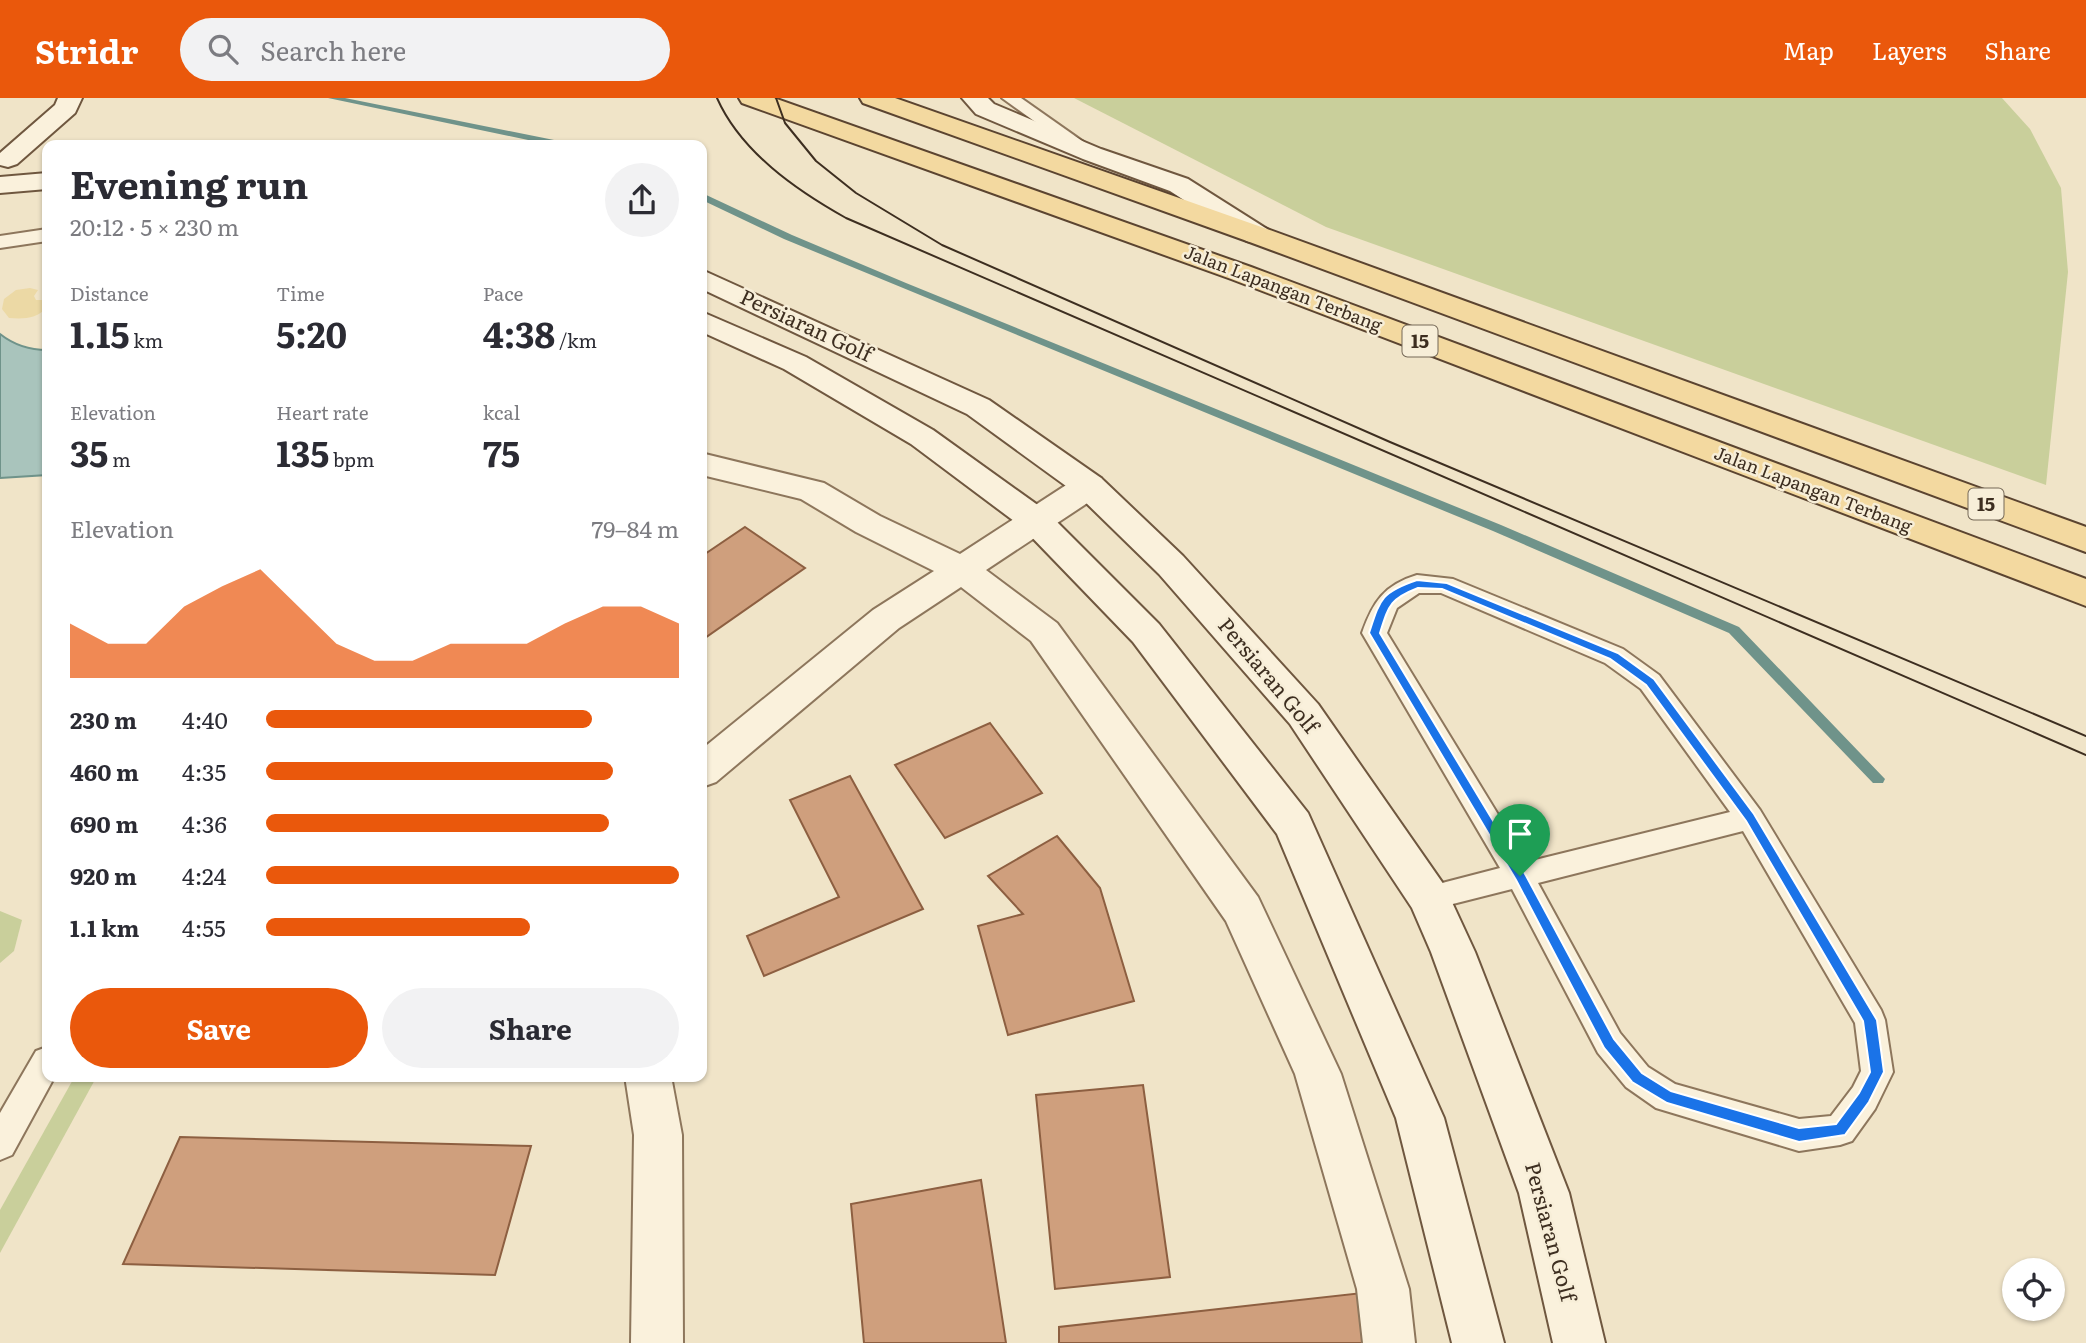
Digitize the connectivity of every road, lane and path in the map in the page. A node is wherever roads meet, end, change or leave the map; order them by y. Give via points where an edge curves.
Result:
1 (70, 98) edge
2 (751, 98) edge
3 (872, 98) edge
4 (974, 98) edge
5 (1010, 98) edge
6 (1093, 154) junction
7 (42, 156) edge
8 (4, 159) edge
9 (42, 181) edge
10 (0, 185) edge
11 (1257, 235) junction
12 (42, 236) edge
13 (0, 243) edge
14 (707, 280) edge
15 (707, 323) edge
16 (707, 465) edge
17 (1089, 486) junction
18 (1034, 519) junction
19 (2086, 540) edge
20 (962, 570) junction
21 (2086, 593) edge
22 (707, 767) edge
23 (1750, 818) junction
24 (1520, 876) junction
25 (1429, 898) junction
26 (42, 1070) edge
27 (649, 1082) edge
28 (0, 1144) edge
29 (657, 1343) edge
30 (1389, 1343) edge
31 (1478, 1343) edge
32 (1579, 1343) edge

1 - 8 street via 66,108
2 - 21 main road, Jalan Lapangan Terbang / 15 via 1241,273
3 - 11 main road, Jalan Lapangan Terbang / 15
4 - 6 street via 985,108
5 - 6 lane
6 - 11 street via 1179,186
7 - 8 street
9 - 10 street
11 - 19 main road, Jalan Lapangan Terbang / 15
12 - 13 lane
14 - 17 street, Persiaran Golf via 978,407
15 - 18 street, Persiaran Golf via 795,363 922,437
16 - 20 street via 812,491
17 - 18 street
17 - 25 street, Persiaran Golf via 1171,565 1304,714
18 - 20 street
18 - 31 street, Persiaran Golf via 1146,633 1294,825 1420,1118
20 - 22 street via 886,619
20 - 30 street via 1044,632 1243,910 1318,1074 1383,1289
23 - 24 lane
23 - 24 lane via 1650,682 1614,656 1444,586 1417,584 1396,592 1385,602 1374,633
23 - 24 lane via 1870,1020 1877,1072 1840,1130 1799,1135 1667,1097 1637,1077 1609,1043
24 - 25 lane
25 - 32 street, Persiaran Golf via 1544,1193
26 - 28 lane
27 - 29 street via 658,1135

